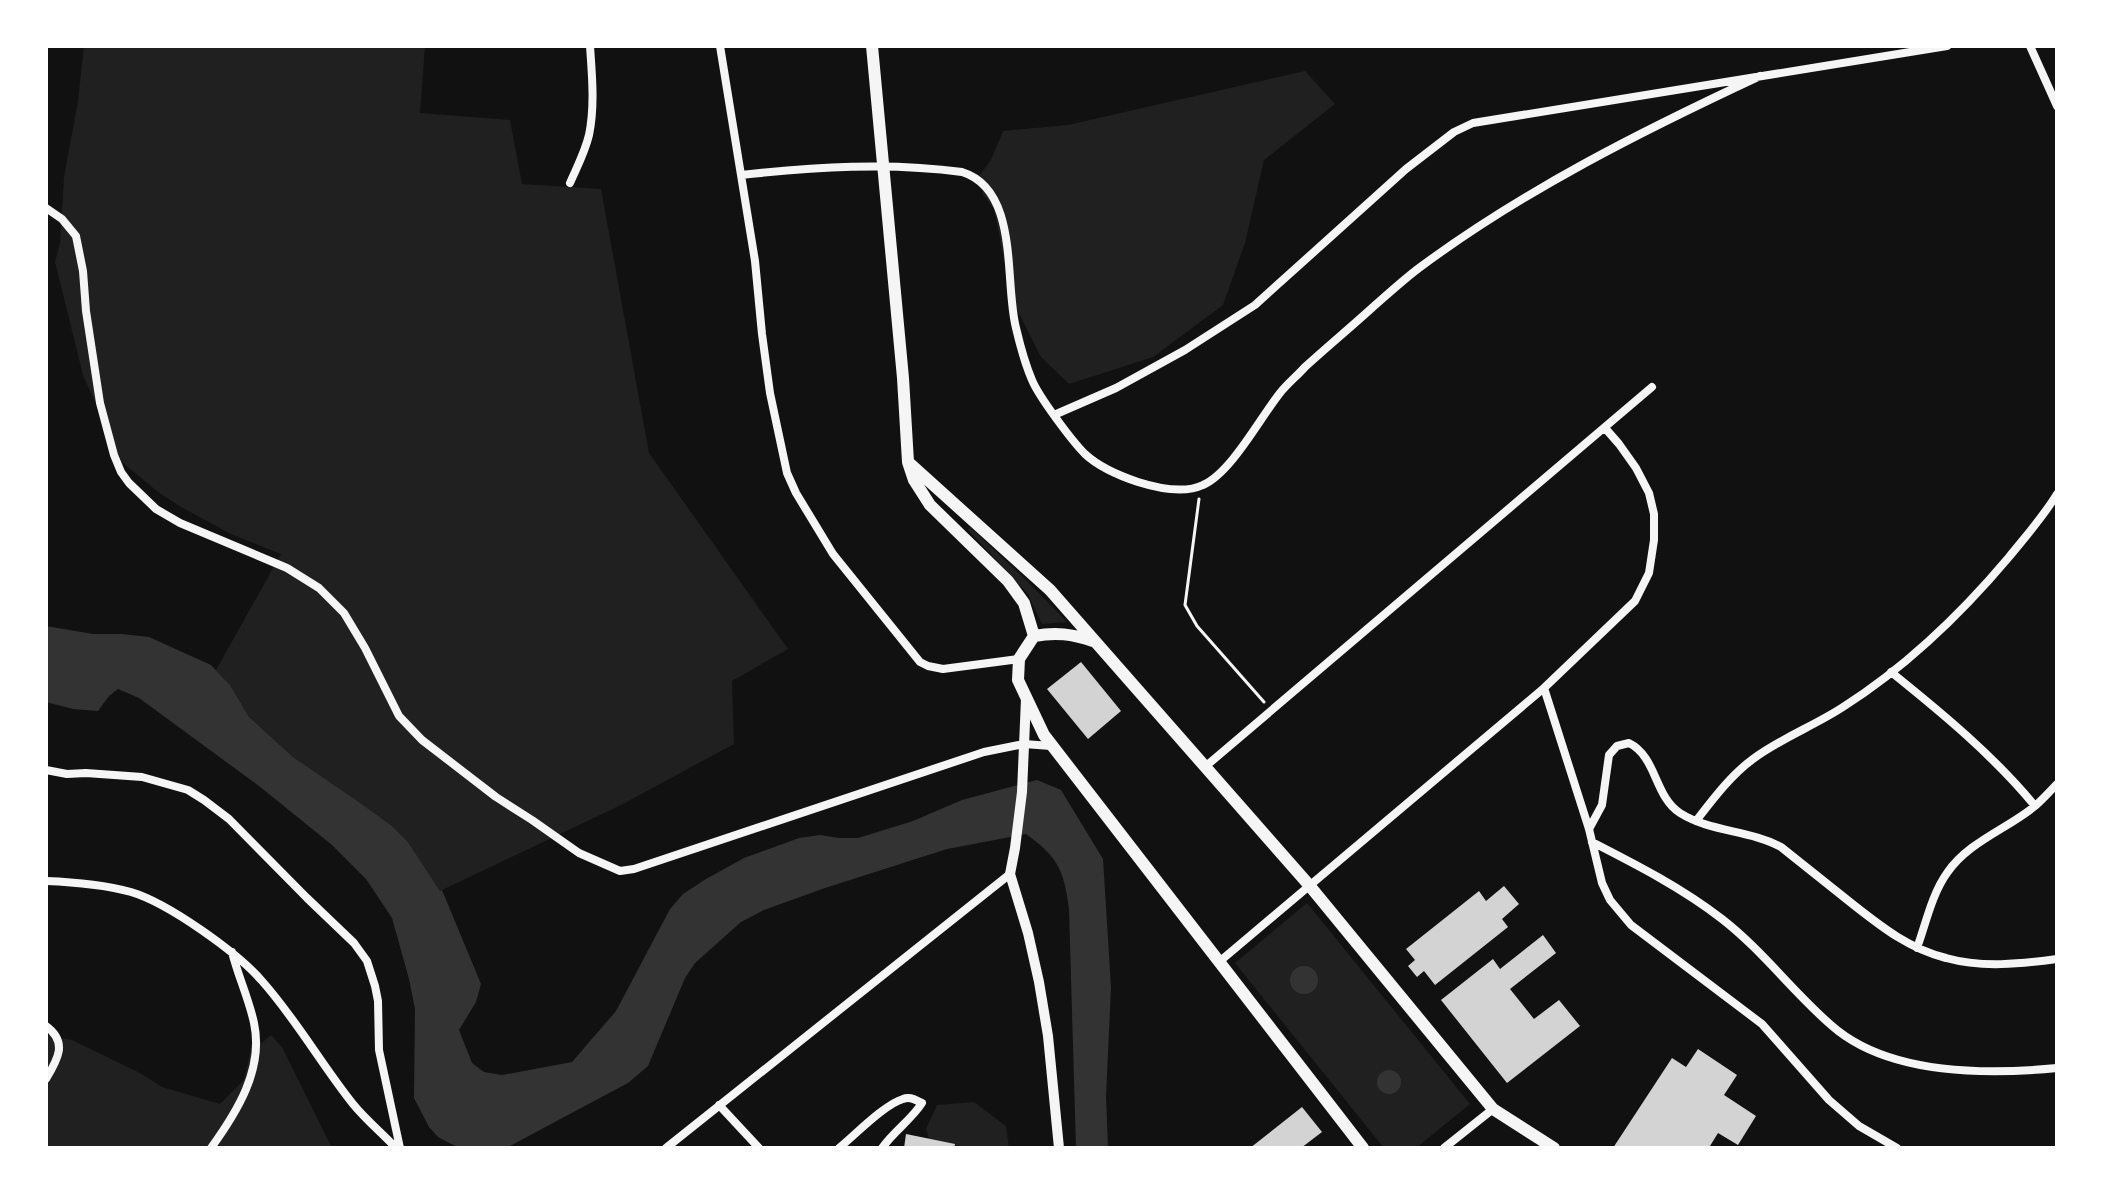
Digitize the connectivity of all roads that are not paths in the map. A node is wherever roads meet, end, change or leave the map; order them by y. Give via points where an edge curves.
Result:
1 (590, 46) edge
2 (720, 46) edge
3 (872, 46) edge
4 (1947, 46) edge
5 (2030, 46) edge
6 (1760, 76) junction
7 (2057, 106) edge
8 (885, 166) junction
9 (741, 175) junction
10 (570, 183) dead end
11 (46, 208) edge
12 (1652, 387) dead end
13 (1054, 415) junction
14 (1605, 428) junction
15 (908, 462) junction
16 (2057, 494) edge
17 (1034, 636) junction
18 (1094, 642) junction
19 (1019, 659) junction
20 (1891, 672) junction
21 (1544, 688) junction
22 (1026, 699) junction
23 (1048, 740) junction
24 (1024, 744) junction
25 (1206, 766) junction
26 (46, 770) edge
27 (2057, 784) edge
28 (2035, 806) junction
29 (1696, 821) junction
30 (1589, 829) junction
31 (1592, 842) junction
32 (1010, 874) junction
33 (46, 881) edge
34 (1309, 885) junction
35 (1917, 948) junction
36 (232, 952) junction
37 (2057, 959) edge
38 (1219, 962) junction
39 (46, 1026) edge
40 (2057, 1068) edge
41 (46, 1079) edge
42 (719, 1105) junction
43 (1493, 1109) junction
44 (211, 1148) edge
45 (398, 1148) edge
46 (666, 1148) edge
47 (759, 1148) edge
48 (839, 1148) edge
49 (882, 1148) edge
50 (1059, 1148) edge
51 (1363, 1148) edge
52 (1444, 1148) edge
53 (1554, 1148) edge
54 (1897, 1148) edge

1 - 10 street via 590,129
2 - 9 street
3 - 8 main road
4 - 6 street
5 - 7 street
6 - 13 street via 1473,123 1454,132 1255,305 1116,388
6 - 13 street via 1557,178 1417,269 1282,391 1230,462 1200,487 1161,488 1107,469 1085,454
8 - 9 street
8 - 13 street via 962,172 982,182 993,196 1006,239 1016,327 1033,382
8 - 15 main road
9 - 19 street via 770,393 781,452 796,493 833,554 920,662 943,669
11 - 24 street via 76,236 100,403 114,455 129,483 180,523 287,568 319,588 344,613 399,716 422,740 579,853 620,871 634,869 984,752
12 - 14 street
14 - 21 street via 1649,493 1654,514 1649,573 1635,601
14 - 25 street
15 - 17 main road via 930,505 1024,603
15 - 18 main road via 1050,590
16 - 20 street via 1970,602
17 - 18 main road via 1065,633
17 - 19 main road
18 - 25 main road
19 - 22 main road via 1018,680
20 - 28 street
20 - 29 street via 1755,758
21 - 30 street
21 - 34 street
22 - 23 main road
22 - 24 street
23 - 24 street
23 - 38 main road
24 - 32 street
25 - 34 main road
26 - 45 street via 142,777 188,790 229,819 354,943 375,986 379,1050
27 - 28 street
28 - 35 street via 1952,866
29 - 30 street via 1666,800 1645,755 1629,743 1609,755 1602,805
29 - 35 street via 1781,847
30 - 31 street
31 - 40 street via 1723,919 1831,1025 1864,1049 1943,1067
31 - 54 street via 1602,883 1620,914 1762,1024 1859,1126
32 - 42 street
32 - 50 street via 1039,982
33 - 36 street via 134,893
34 - 38 street
34 - 43 main road
35 - 37 street via 1974,963
36 - 44 street via 251,1008 257,1051 243,1095
36 - 45 street via 261,980 355,1106
38 - 51 main road
39 - 41 street via 59,1040
42 - 46 street
42 - 47 street
43 - 52 street
43 - 53 main road
48 - 49 street via 900,1100 922,1103

